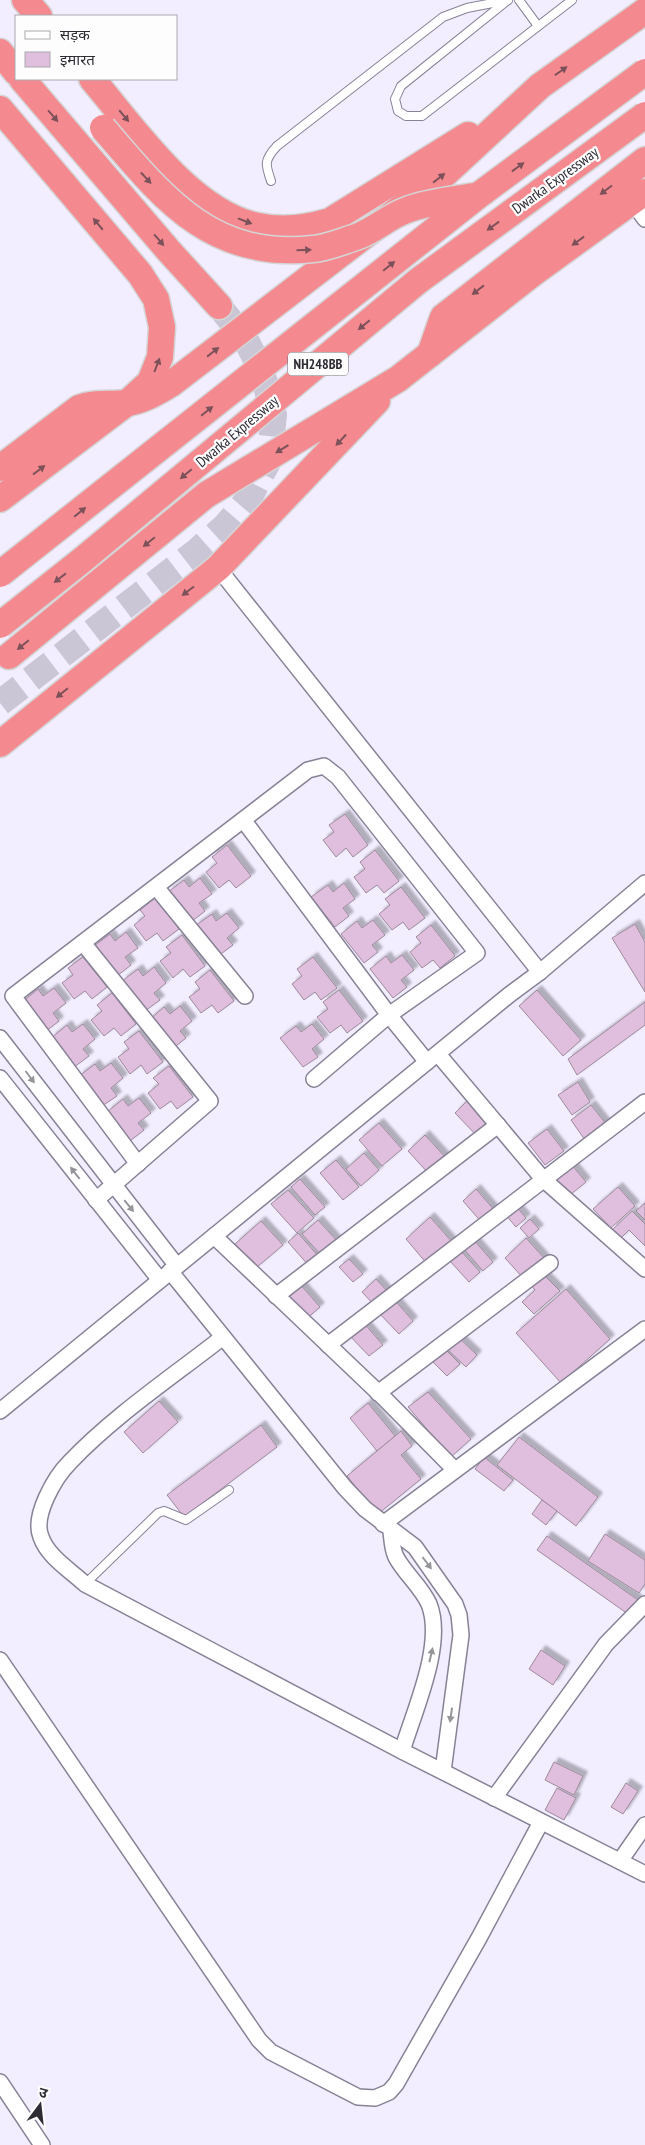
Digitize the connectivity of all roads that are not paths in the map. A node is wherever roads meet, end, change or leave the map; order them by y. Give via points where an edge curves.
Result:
1 (25, 0) edge
2 (508, 0) edge
3 (518, 0) edge
4 (572, 0) edge
5 (645, 11) edge
6 (38, 15) edge
7 (538, 26) junction
8 (0, 52) edge
9 (15, 71) edge
10 (645, 72) edge
11 (23, 80) edge
12 (93, 80) edge
13 (540, 86) junction
14 (0, 109) edge
15 (645, 115) edge
16 (103, 128) dead end
17 (645, 160) edge
18 (271, 181) dead end
19 (479, 195) junction
20 (641, 204) edge
21 (219, 306) tunnel mouth
22 (430, 354) junction
23 (398, 379) junction
24 (128, 403) junction
25 (0, 468) edge
26 (0, 499) edge
27 (218, 568) junction
28 (0, 574) edge
29 (0, 624) edge
30 (9, 656) dead end
31 (0, 744) edge
32 (244, 821) junction
33 (645, 883) edge
34 (156, 887) junction
35 (83, 943) junction
36 (540, 972) junction
37 (245, 996) dead end
38 (389, 1015) junction
39 (0, 1038) edge
40 (433, 1058) junction
41 (0, 1078) edge
42 (314, 1079) dead end
43 (645, 1102) edge
44 (498, 1125) junction
45 (138, 1164) junction
46 (543, 1179) junction
47 (113, 1186) junction
48 (96, 1200) junction
49 (214, 1236) junction
50 (550, 1263) dead end
51 (645, 1269) edge
52 (169, 1272) junction
53 (276, 1296) junction
54 (645, 1329) edge
55 (223, 1337) junction
56 (328, 1345) junction
57 (378, 1393) junction
58 (0, 1411) edge
59 (455, 1470) junction
60 (229, 1490) dead end
61 (387, 1527) junction
62 (85, 1584) junction
63 (645, 1604) edge
64 (0, 1660) edge
65 (402, 1751) junction
66 (443, 1771) junction
67 (494, 1798) junction
68 (541, 1822) junction
69 (645, 1825) edge
70 (620, 1862) junction
71 (645, 1874) edge
72 (0, 2082) edge
73 (42, 2145) edge

1 - 6 highway
2 - 7 lane via 400,86 395,99 398,111 406,116 422,116
2 - 18 lane via 467,8 435,23 277,146 268,156 266,166
3 - 7 lane
4 - 7 lane
13 -> 5 highway
8 - 9 highway
19 -> 10 highway, NH248BB, bridge
11 -> 21 highway
12 -> 13 highway via 144,140 191,190 211,206 257,226 285,228 330,222
24 -> 13 highway via 144,399 171,384 446,173
24 -> 14 highway via 150,382 160,357 162,327 156,299 140,274
15 -> 29 highway, Dwarka Expressway / NH248BB, bridge via 418,281 81,562
16 -> 19 highway, bridge via 147,180 204,228 250,246 278,251 314,249 360,236 407,210
17 -> 22 highway via 443,318
28 -> 19 highway, NH248BB, bridge
20 -> 22 highway via 532,274
22 - 23 highway
23 -> 27 highway
23 -> 30 highway via 206,495
24 - 25 highway via 92,404 79,408
26 -> 24 highway
27 -> 31 highway
27 - 36 street
32 - 34 street
32 - 38 street
32 - 38 street via 308,770 324,766 338,777 476,953
33 - 36 street
34 - 35 street
34 - 37 street
35 - 45 street via 13,996
35 - 45 street via 210,1100
36 - 40 street
38 - 40 street
38 - 42 street
39 -> 47 street
40 - 44 street
40 - 49 street
48 -> 41 street
43 - 46 street
44 - 46 street
44 - 53 street
45 - 47 street
46 - 51 street
46 - 56 street
47 - 48 street
47 -> 52 street
48 - 52 street
49 - 52 street
49 - 53 street
50 - 57 street
52 - 55 street
52 - 58 street
53 - 56 street
54 - 59 street
55 - 61 street via 345,1488
55 - 62 street via 105,1430 69,1463 49,1490 40,1537 50,1552
56 - 57 street
57 - 59 street
59 - 61 street
60 - 62 lane via 186,1520 164,1511 158,1513
65 -> 61 street via 433,1651 434,1630 429,1605 396,1557
61 -> 66 street via 415,1547 440,1581 459,1615 460,1655
62 - 65 street
63 - 67 street via 600,1652
64 - 68 street via 259,2040 271,2052 358,2097 375,2098 389,2092 396,2084
65 - 66 street
66 - 67 street
67 - 68 street
68 - 70 street
69 - 70 street
70 - 71 street
72 - 73 street

